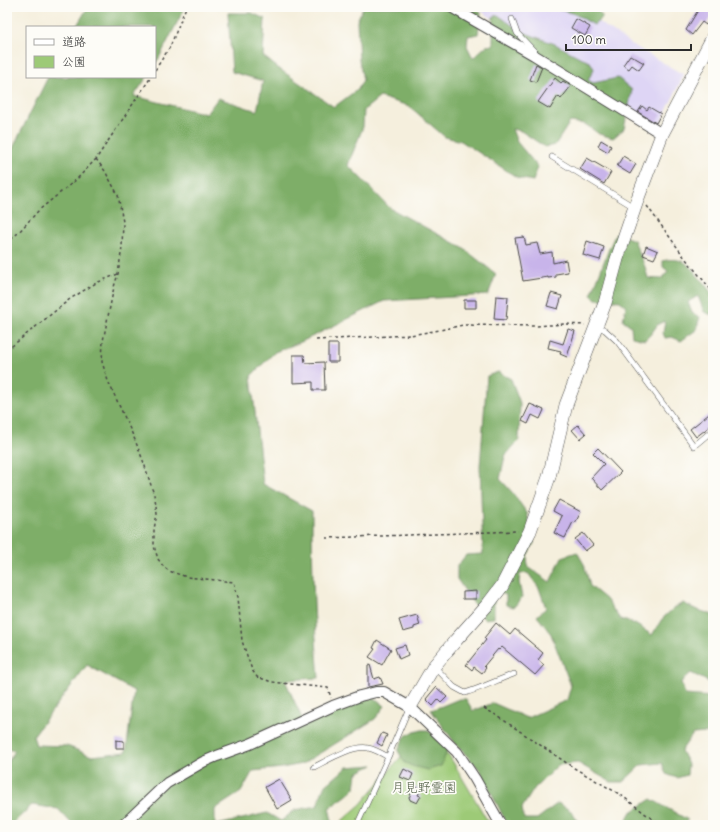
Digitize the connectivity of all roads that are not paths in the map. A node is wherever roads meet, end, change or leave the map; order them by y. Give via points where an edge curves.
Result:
1 (451, 7) edge
2 (512, 19) dead end
3 (713, 37) edge
4 (544, 61) junction
5 (662, 134) junction
6 (552, 157) dead end
7 (635, 208) junction
8 (596, 325) junction
9 (713, 430) edge
10 (434, 666) junction
11 (514, 674) dead end
12 (410, 707) junction
13 (388, 757) junction
14 (314, 767) dead end
15 (361, 822) edge
16 (123, 825) edge
17 (357, 825) edge
18 (501, 825) edge

1 - 4 street
2 - 4 lane via 517,33
3 - 5 street
4 - 5 street
5 - 7 street
6 - 7 lane
7 - 8 street
8 - 9 lane via 617,341 694,446
8 - 10 street via 566,405 549,478 530,531 502,586
10 - 11 lane via 454,687 465,693
10 - 12 street
12 - 13 lane
12 - 16 street via 384,692 360,696 334,706 203,762 167,783
12 - 18 street via 457,752
13 - 14 lane via 368,748 357,748
13 - 15 lane
15 - 17 lane

